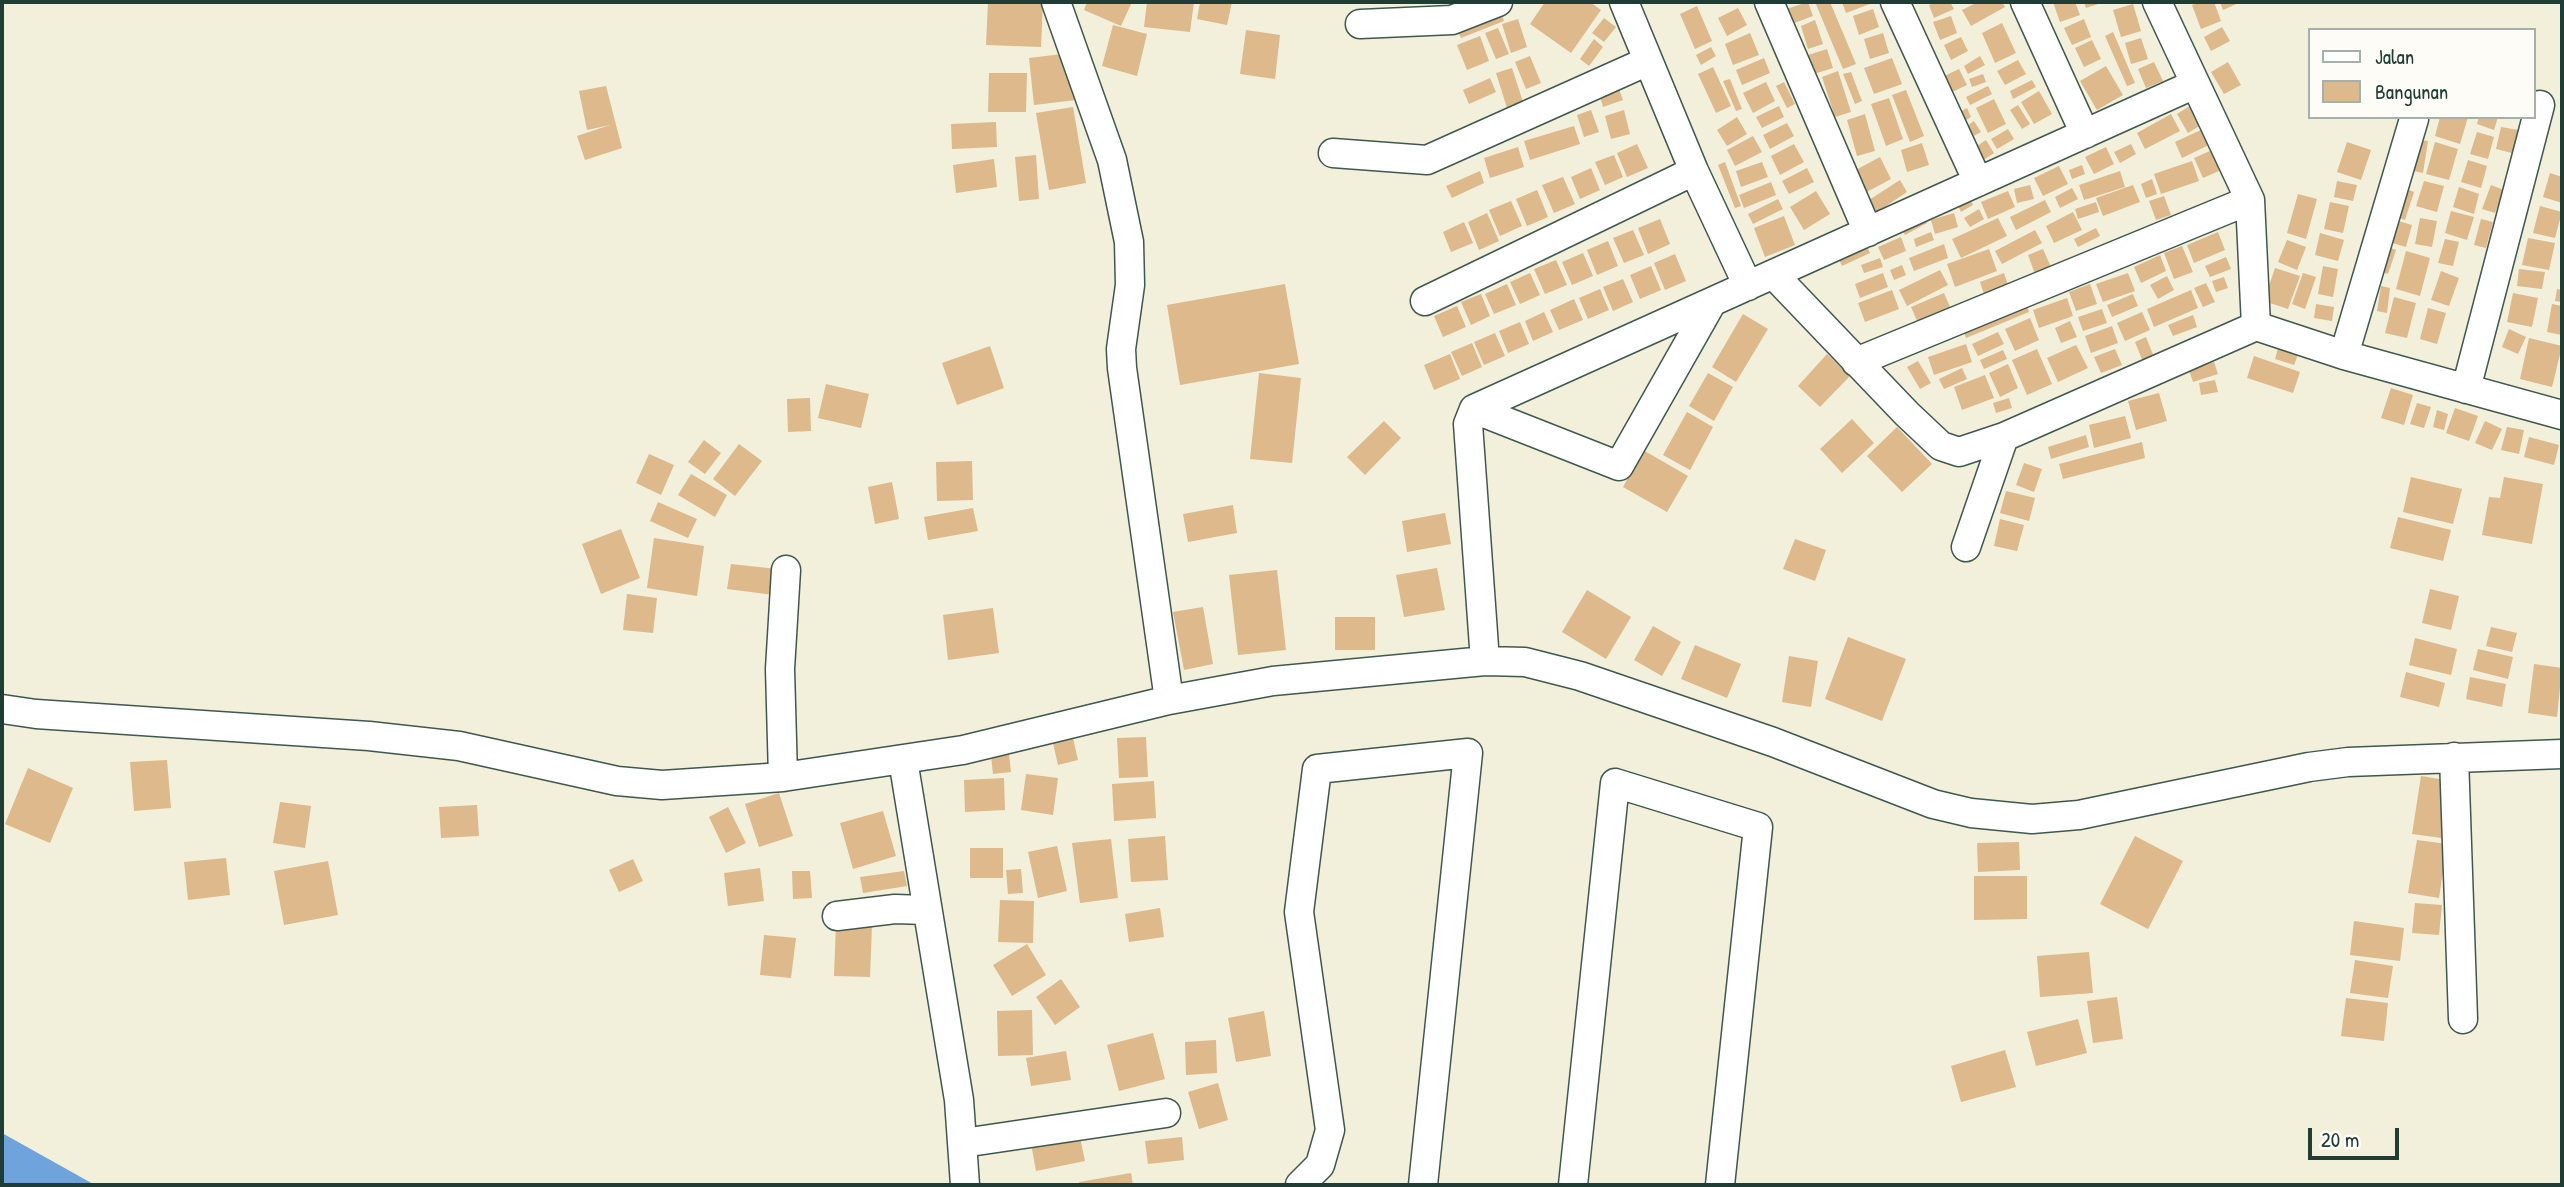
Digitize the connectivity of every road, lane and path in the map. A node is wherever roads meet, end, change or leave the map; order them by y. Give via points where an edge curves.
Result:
1 (1056, 2) edge
2 (1498, 2) edge
3 (1624, 2) edge
4 (1769, 2) edge
5 (1895, 2) edge
6 (2025, 2) edge
7 (2157, 2) edge
8 (1360, 24) dead end
9 (1648, 61) junction
10 (2195, 84) junction
11 (2540, 105) dead end
12 (2414, 119) dead end
13 (2085, 134) junction
14 (1333, 153) dead end
15 (1694, 171) junction
16 (1978, 182) junction
17 (2250, 200) junction
18 (1868, 232) junction
19 (1774, 275) junction
20 (1748, 286) junction
21 (1425, 301) dead end
22 (1712, 302) junction
23 (2256, 326) junction
24 (2344, 355) junction
25 (1856, 362) junction
26 (2466, 389) junction
27 (1474, 409) junction
28 (2562, 415) edge
29 (2004, 437) junction
30 (1966, 547) dead end
31 (786, 570) dead end
32 (1485, 661) junction
33 (1169, 700) junction
34 (2, 709) edge
35 (2562, 754) edge
36 (2454, 757) junction
37 (903, 760) junction
38 (783, 777) junction
39 (926, 910) junction
40 (837, 916) dead end
41 (2463, 1019) dead end
42 (1166, 1113) dead end
43 (963, 1143) junction
44 (965, 1185) edge
45 (1300, 1185) edge
46 (1423, 1185) edge
47 (1573, 1185) edge
48 (1720, 1185) edge

1 - 33 street via 1112,160 1129,242 1122,368
2 - 8 street via 1452,20
3 - 9 street
4 - 18 street
5 - 16 street
6 - 13 street
7 - 10 street
9 - 14 street via 1427,160
9 - 15 street
10 - 13 street
10 - 17 street
11 - 26 street
12 - 24 street
13 - 16 street
15 - 20 street
15 - 21 street
16 - 18 street
17 - 23 street
17 - 25 street
18 - 19 street
19 - 20 street
19 - 25 street
20 - 22 street
22 - 27 street
22 - 27 street via 1619,466
23 - 24 street
23 - 29 street
24 - 26 street
25 - 29 street via 1941,446 1959,452
26 - 28 street
27 - 32 street via 1468,424
29 - 30 street
31 - 38 street via 780,669
32 - 33 street via 1273,681
32 - 36 street via 1525,662 1580,676 1773,742 1933,804 1970,813 2032,819 2079,815 2309,767
33 - 37 street
34 - 38 street via 459,746 628,782 684,785
35 - 36 street
36 - 41 street
37 - 38 street
37 - 39 street
39 - 40 street
39 - 43 street
42 - 43 street
43 - 44 street
45 - 46 street via 1320,1165 1330,1130 1299,912 1317,769 1468,753
47 - 48 street via 1615,783 1758,827

